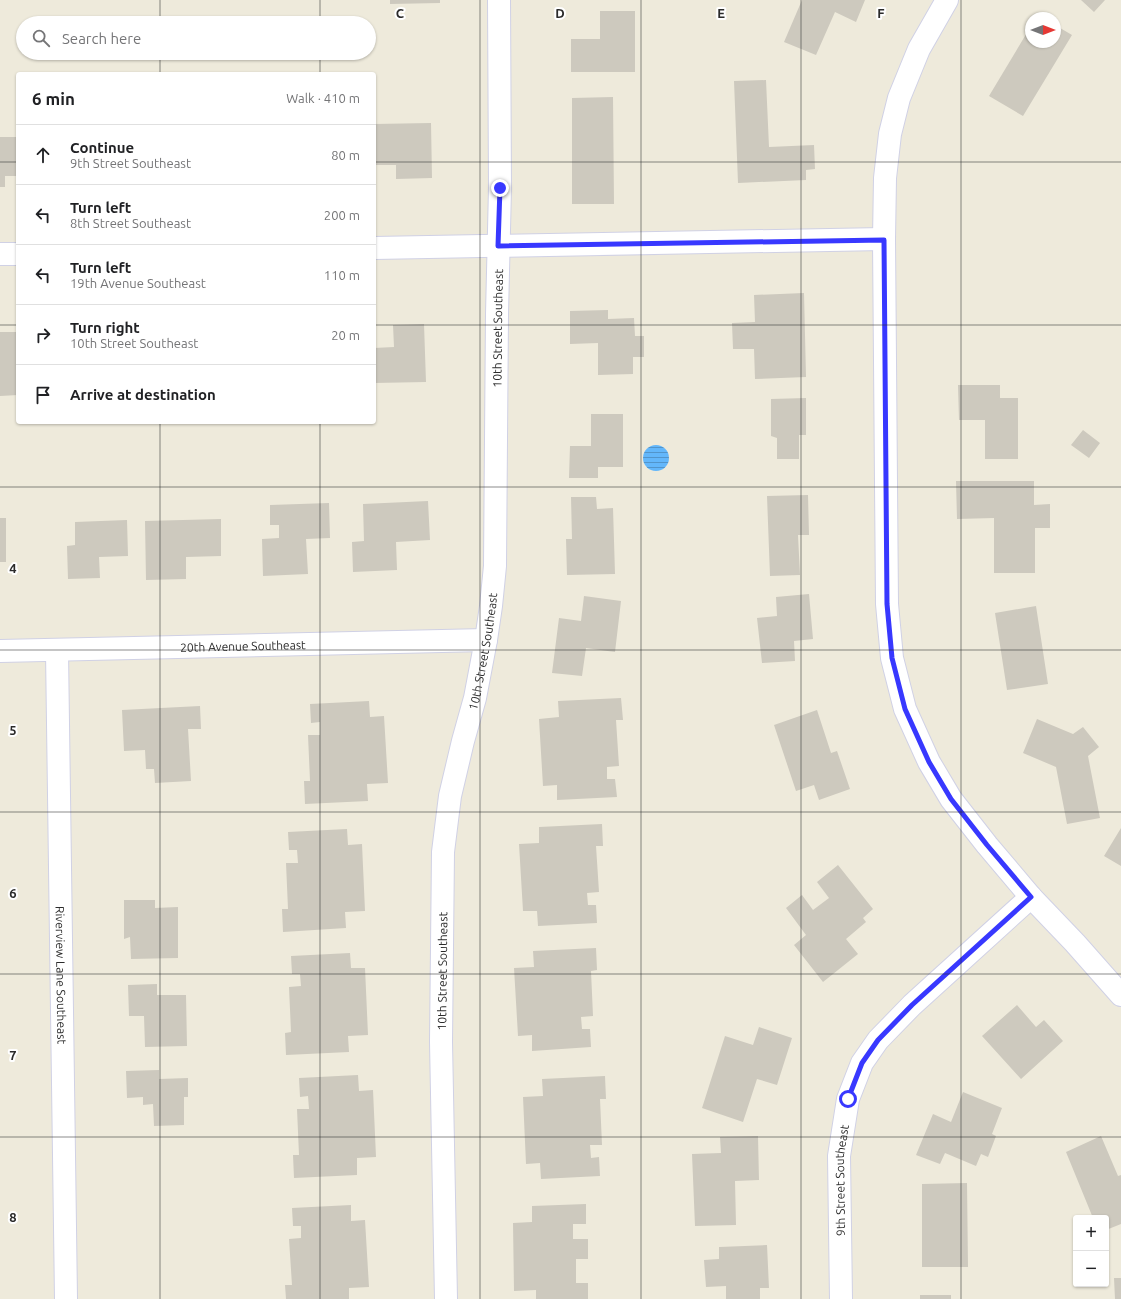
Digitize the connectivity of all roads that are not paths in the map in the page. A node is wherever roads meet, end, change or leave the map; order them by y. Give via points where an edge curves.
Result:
1 (499, 0) edge
2 (947, 0) edge
3 (884, 240) junction
4 (498, 246) junction
5 (376, 248) edge
6 (0, 254) edge
7 (16, 254) edge
8 (486, 640) junction
9 (57, 651) junction
10 (0, 652) edge
11 (1031, 897) junction
12 (1121, 994) edge
13 (66, 1299) edge
14 (446, 1299) edge
15 (841, 1299) edge

1 - 4 street, 10th Street Southeast
2 - 3 street via 919,49 899,98 890,134 885,178
3 - 4 street
3 - 11 street via 887,604 892,658 905,709 929,762 951,799
4 - 5 street
4 - 8 street, 10th Street Southeast via 495,566
6 - 7 street
8 - 9 street, 20th Avenue Southeast
8 - 14 street, 10th Street Southeast via 476,698 450,796 443,852 441,1042
9 - 10 street, 20th Avenue Southeast
9 - 13 street, Riverview Lane Southeast
11 - 12 street
11 - 15 street, 9th Street Southeast via 912,1005 878,1040 862,1063 848,1099 839,1156

